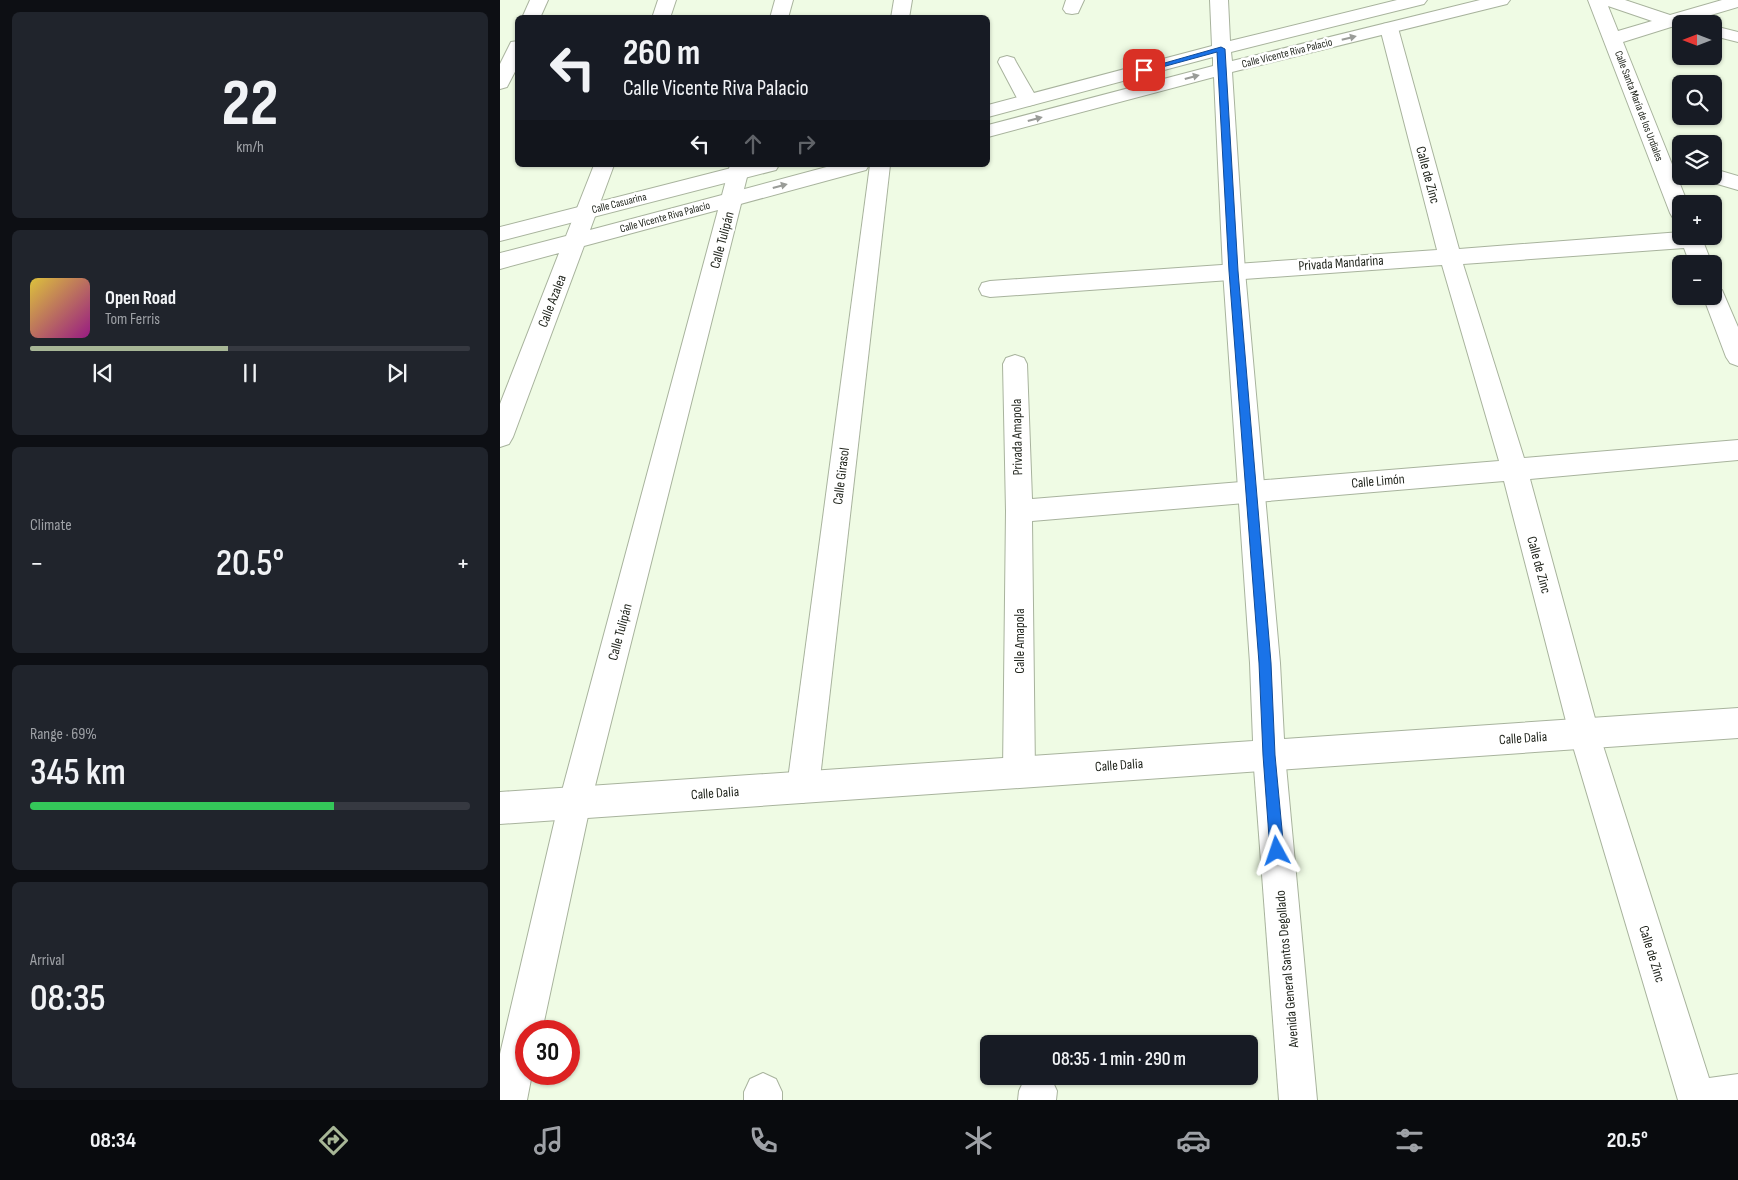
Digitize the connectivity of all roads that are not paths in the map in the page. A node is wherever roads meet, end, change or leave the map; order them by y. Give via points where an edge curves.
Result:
1 (539, 0) edge
2 (668, 0) edge
3 (784, 0) edge
4 (902, 0) edge
5 (1219, 0) edge
6 (1418, 0) edge
7 (1501, 0) edge
8 (1597, 0) edge
9 (1608, 0) edge
10 (1738, 1) edge
11 (1391, 11) edge
12 (532, 15) edge
13 (662, 15) edge
14 (780, 15) edge
15 (900, 15) edge
16 (1696, 15) edge
17 (1672, 21) edge
18 (1672, 23) edge
19 (1722, 33) edge
20 (1738, 37) edge
21 (1613, 39) junction
22 (515, 52) edge
23 (1221, 59) junction
24 (1007, 62) dead end
25 (500, 83) edge
26 (1028, 100) junction
27 (990, 110) edge
28 (990, 130) edge
29 (1661, 161) junction
30 (1672, 164) edge
31 (603, 167) edge
32 (754, 167) edge
33 (852, 167) edge
34 (880, 167) edge
35 (739, 169) edge
36 (1722, 178) edge
37 (1738, 182) edge
38 (1674, 195) edge
39 (733, 199) junction
40 (586, 212) junction
41 (500, 234) edge
42 (1672, 239) edge
43 (576, 241) junction
44 (1450, 256) junction
45 (500, 261) edge
46 (1234, 271) junction
47 (990, 289) dead end
48 (1718, 305) edge
49 (1738, 357) edge
50 (1015, 364) dead end
51 (505, 413) edge
52 (500, 437) edge
53 (1738, 450) edge
54 (1514, 468) junction
55 (1251, 493) junction
56 (1019, 510) junction
57 (1738, 723) edge
58 (1584, 734) junction
59 (1269, 755) junction
60 (1019, 772) junction
61 (802, 787) junction
62 (575, 802) junction
63 (500, 808) edge
64 (1738, 1093) edge
65 (1697, 1099) edge
66 (508, 1100) edge
67 (1298, 1100) edge

1 - 12 street
2 - 13 street
3 - 14 street
4 - 15 street
5 - 23 street, Avenida General Santos Degollado
6 - 11 street, Calle Vicente Riva Palacio
7 - 11 street, Calle Vicente Riva Palacio
8 - 21 street, Calle Santa María de los Urdiales
9 - 17 street
10 - 16 street
11 - 23 street, Calle Vicente Riva Palacio
11 - 44 street, Calle de Zinc
18 - 21 street
19 - 20 street
21 - 29 street, Calle Santa María de los Urdiales
22 - 25 street
23 - 26 street, Calle Vicente Riva Palacio
28 -> 23 street, Calle Vicente Riva Palacio
23 - 46 street, Avenida General Santos Degollado
24 - 26 street
26 - 27 street, Calle Vicente Riva Palacio
29 - 30 street
29 - 38 street, Calle Santa María de los Urdiales
31 - 40 street, Calle Azalea
32 - 35 street
39 -> 33 street, Calle Vicente Riva Palacio
34 - 61 street, Calle Girasol
35 - 39 street, Calle Tulipán
35 - 40 street, Calle Casuarina
36 - 37 street
39 - 43 street, Calle Vicente Riva Palacio
39 - 62 street, Calle Tulipán
40 - 41 street, Calle Casuarina
40 - 43 street, Calle Azalea
42 - 44 street, Privada Mandarina
43 - 45 street, Calle Vicente Riva Palacio
43 - 51 street, Calle Azalea
44 - 46 street, Privada Mandarina
44 - 54 street, Calle de Zinc
46 - 47 street, Privada Mandarina
46 - 55 street, Avenida General Santos Degollado
48 - 49 street
50 - 56 street, Privada Amapola
51 - 52 street, Calle Azalea
53 - 54 street, Calle Limón
54 - 55 street, Calle Limón
54 - 58 street, Calle de Zinc
55 - 56 street, Calle Limón
55 - 59 street, Avenida General Santos Degollado
56 - 60 street, Calle Amapola
57 - 58 street, Calle Dalia
58 - 59 street, Calle Dalia
58 - 65 street, Calle de Zinc
59 - 60 street, Calle Dalia
59 - 67 street, Avenida General Santos Degollado
60 - 61 street, Calle Dalia
61 - 62 street, Calle Dalia
62 - 63 street, Calle Dalia
62 - 66 street, Calle Tulipán
64 - 65 street

